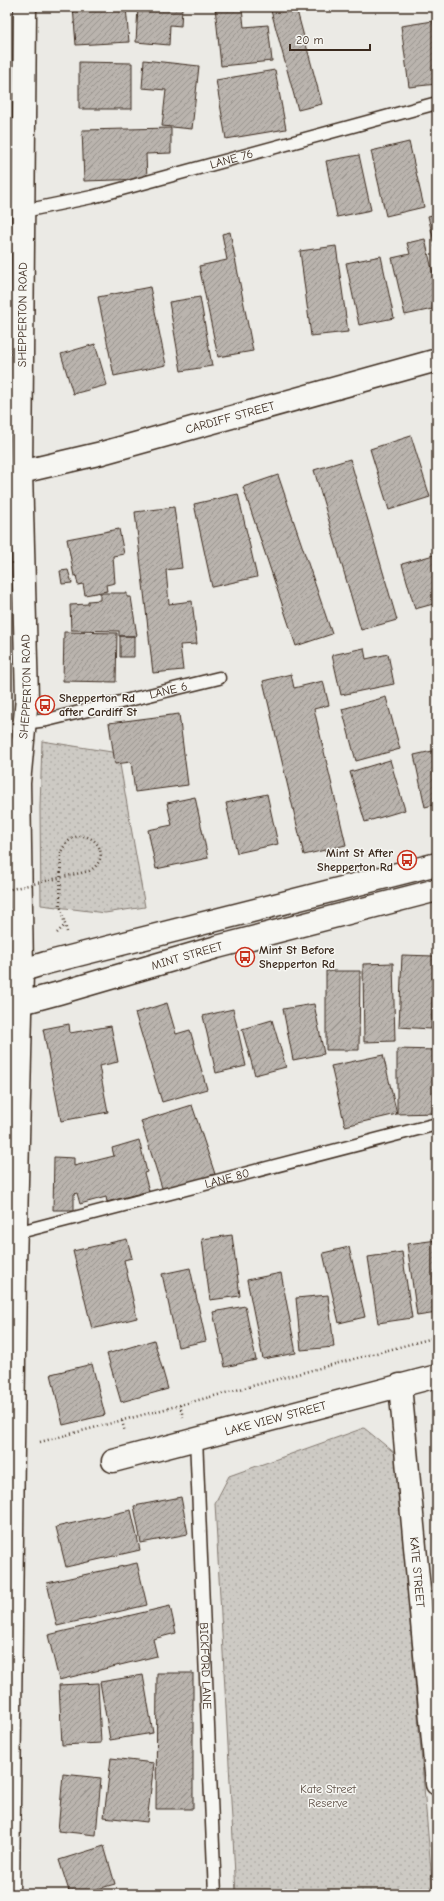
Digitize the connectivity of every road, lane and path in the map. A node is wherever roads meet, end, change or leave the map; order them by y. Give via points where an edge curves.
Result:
1 (25, 7) edge
2 (437, 103) edge
3 (24, 211) junction
4 (437, 360) edge
5 (21, 472) junction
6 (219, 678) dead end
7 (24, 723) junction
8 (437, 864) edge
9 (7, 890) edge
10 (437, 890) edge
11 (65, 925) junction
12 (57, 933) dead end
13 (68, 937) dead end
14 (15, 973) edge
15 (14, 1005) edge
16 (437, 1124) edge
17 (16, 1233) junction
18 (437, 1337) edge
19 (437, 1376) edge
20 (400, 1385) junction
21 (196, 1438) junction
22 (40, 1442) dead end
23 (113, 1461) dead end
24 (437, 1784) edge
25 (8, 1894) edge
26 (216, 1894) edge

1 - 3 main road, SHEPPERTON ROAD
2 - 3 lane, LANE 76 via 92,197
3 - 5 main road, SHEPPERTON ROAD
4 - 5 main road, CARDIFF STREET via 102,453
5 - 7 main road, SHEPPERTON ROAD via 27,698
6 - 7 lane, LANE 6 via 48,720
7 - 14 main road, SHEPPERTON ROAD via 19,783
8 - 14 main road
9 - 11 path, bridge via 59,878 66,876 81,872 89,871 97,866 101,858 99,848 86,836 70,839 61,852 61,859 61,867 61,874 61,882 61,890 60,905
10 - 15 main road, MINT STREET via 217,947
11 - 12 path
11 - 13 path
14 - 15 main road, SHEPPERTON ROAD
15 - 17 main road, SHEPPERTON ROAD
16 - 17 lane, LANE 80
17 - 25 main road, SHEPPERTON ROAD
18 - 22 path
19 - 20 main road, LAKE VIEW STREET
20 - 21 main road, LAKE VIEW STREET
20 - 24 main road, KATE STREET
21 - 23 main road, LAKE VIEW STREET
21 - 26 lane, BICKFORD LANE

